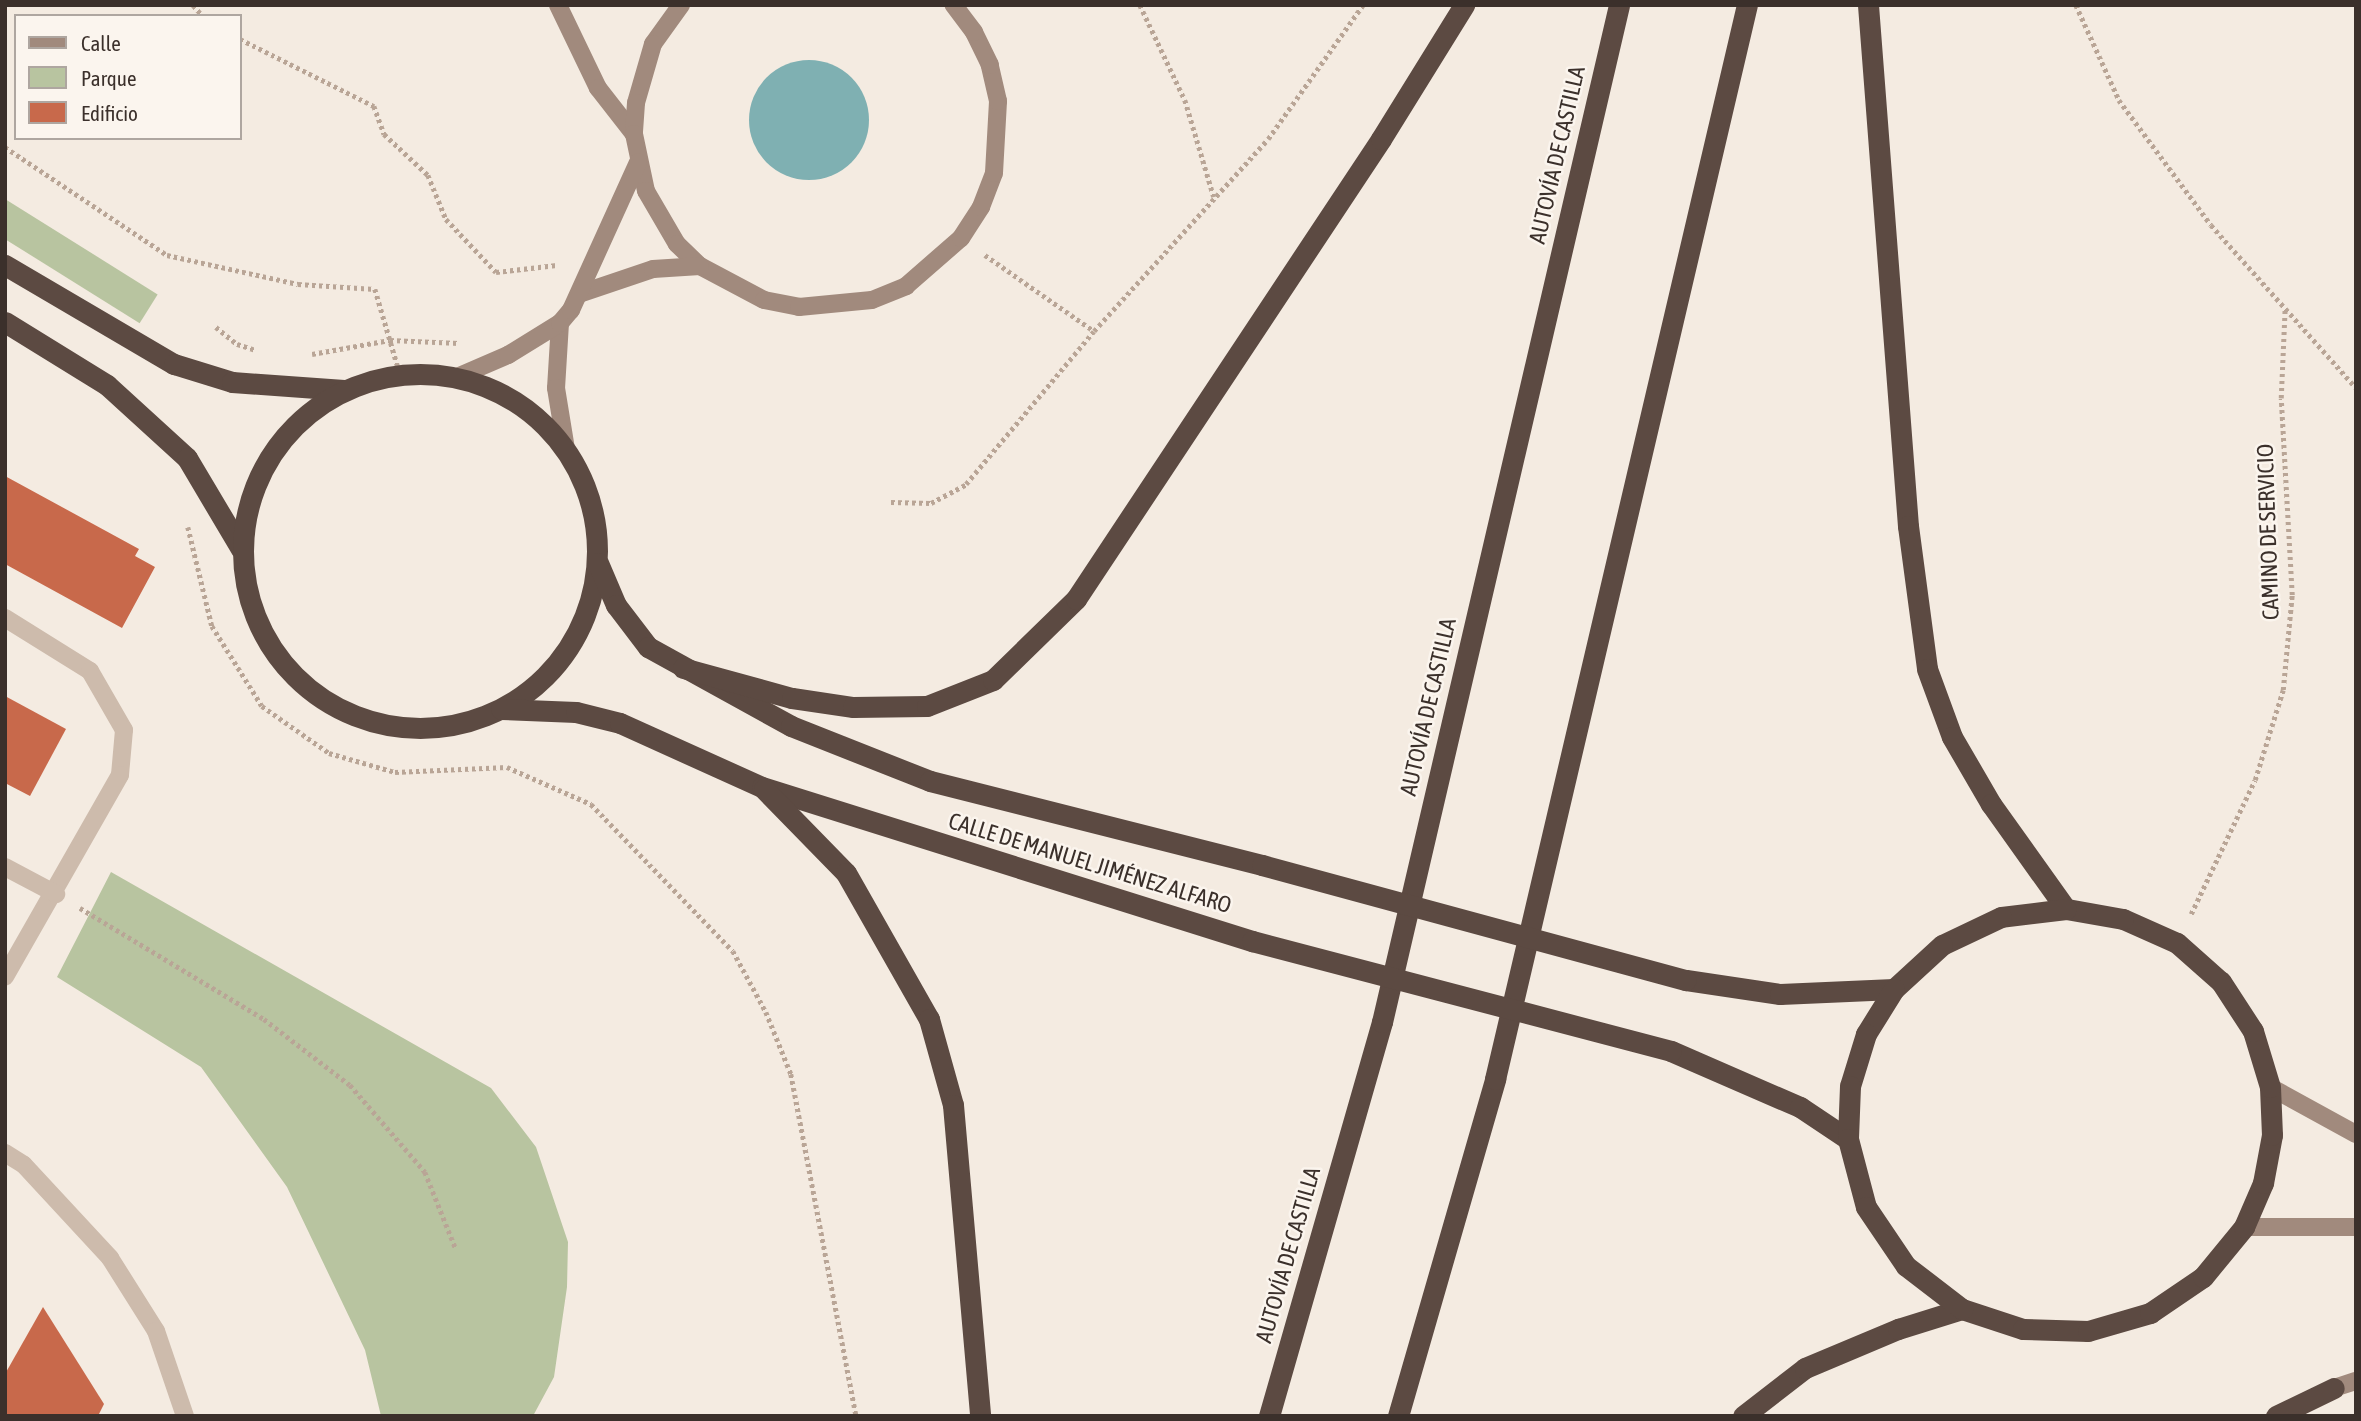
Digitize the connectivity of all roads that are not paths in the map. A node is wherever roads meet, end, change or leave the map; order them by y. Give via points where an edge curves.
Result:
1 (558, 5) edge
2 (681, 5) edge
3 (954, 5) edge
4 (1465, 5) edge
5 (1619, 5) edge
6 (1746, 5) edge
7 (1868, 5) edge
8 (634, 134) junction
9 (638, 162) junction
10 (5, 265) edge
11 (699, 266) junction
12 (582, 293) junction
13 (5, 322) edge
14 (560, 323) junction
15 (457, 377) junction
16 (344, 390) junction
17 (566, 449) junction
18 (241, 549) junction
19 (598, 563) junction
20 (5, 618) edge
21 (683, 668) junction
22 (501, 709) junction
23 (762, 787) junction
24 (5, 867) edge
25 (56, 894) junction
26 (2066, 909) junction
27 (5, 977) edge
28 (1894, 989) junction
29 (2270, 1087) junction
30 (2356, 1134) edge
31 (1848, 1139) junction
32 (5, 1153) edge
33 (2244, 1227) junction
34 (2356, 1227) edge
35 (1962, 1309) junction
36 (2356, 1381) edge
37 (2333, 1388) joint
38 (185, 1416) edge
39 (980, 1416) edge
40 (1269, 1416) edge
41 (1398, 1416) edge
42 (1743, 1416) edge
43 (2276, 1416) edge

1 - 8 street via 598,88
2 - 8 street via 653,44 642,72
3 - 11 street via 974,32 999,101 994,173 981,208 961,238 905,286 872,300 836,307 799,307 764,300
4 - 21 highway via 1076,599 993,680 927,706 853,707 792,698
5 - 40 highway, AUTOVÍA DE CASTILLA via 1382,1022
6 - 41 highway via 1495,1079
7 - 26 highway via 1908,526 1927,668 1952,737 1991,804
8 - 9 street
9 - 11 street via 660,219
9 - 12 street
10 - 16 highway via 174,363 232,382
11 - 12 street via 653,268
12 - 14 street
13 - 18 highway via 107,385 187,458
14 - 15 street via 508,355
14 - 17 street via 556,388
15 - 16 highway via 400,374
15 - 17 highway via 509,398 536,417
16 - 18 highway via 302,417 270,454 249,500
17 - 19 highway via 592,510
18 - 22 highway via 248,600 265,636 304,687 349,714 400,728 452,726
19 - 21 highway, CALLE DE MANUEL JIMÉNEZ ALFARO via 633,631 648,647
19 - 22 highway via 589,608 569,648 539,683
20 - 25 street via 90,671 124,730 120,775
21 - 28 highway, CALLE DE MANUEL JIMÉNEZ ALFARO, bridge via 792,726 930,781 1686,980 1780,994
22 - 23 highway, CALLE DE MANUEL JIMÉNEZ ALFARO via 576,712 620,723
23 - 31 highway, CALLE DE MANUEL JIMÉNEZ ALFARO, bridge via 1252,941 1671,1052 1800,1107
23 - 39 highway via 846,873 929,1018 953,1105
24 - 25 street
25 - 27 street
26 - 28 highway via 2001,917 1942,945
26 - 29 highway via 2123,919 2177,943 2221,982 2253,1031
28 - 31 highway via 1866,1034 1850,1086
29 - 30 street
29 - 33 highway via 2272,1135 2263,1183
31 - 35 highway via 1866,1208 1906,1266
32 - 38 street via 24,1165 110,1258 156,1331
33 - 34 street
33 - 35 highway via 2203,1277 2137,1317 2088,1331 2023,1329
35 - 42 highway via 1898,1329 1805,1368
36 - 37 street
37 - 43 highway

